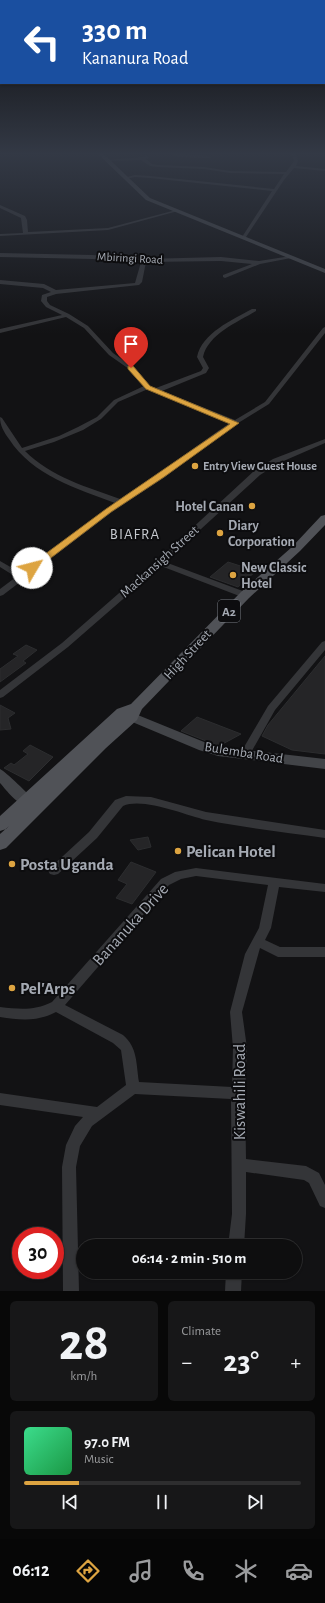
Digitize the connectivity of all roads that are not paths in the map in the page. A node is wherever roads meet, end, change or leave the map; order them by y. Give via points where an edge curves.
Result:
1 (18, 214) edge
2 (163, 214) edge
3 (184, 214) edge
4 (259, 214) edge
5 (26, 234) junction
6 (0, 235) edge
7 (244, 237) junction
8 (0, 255) edge
9 (289, 258) junction
10 (144, 261) junction
11 (259, 263) junction
12 (325, 271) edge
13 (225, 276) dead end
14 (0, 282) edge
15 (55, 292) junction
16 (254, 310) dead end
17 (67, 315) junction
18 (325, 329) edge
19 (0, 331) edge
20 (148, 387) junction
21 (155, 391) junction
22 (0, 419) edge
23 (235, 423) junction
24 (2, 428) edge
25 (325, 441) edge
26 (21, 450) junction
27 (120, 502) junction
28 (325, 518) edge
29 (159, 562) junction
30 (0, 563) edge
31 (21, 576) junction
32 (0, 592) edge
33 (245, 595) junction
34 (325, 644) edge
35 (0, 695) edge
36 (130, 712) junction
37 (245, 754) junction
38 (325, 764) edge
39 (1, 779) edge
40 (27, 800) junction
41 (0, 825) edge
42 (325, 834) edge
43 (0, 844) edge
44 (54, 871) dead end
45 (274, 882) junction
46 (325, 888) edge
47 (257, 941) junction
48 (325, 952) edge
49 (56, 1006) junction
50 (0, 1012) edge
51 (133, 1088) junction
52 (238, 1093) junction
53 (0, 1099) edge
54 (97, 1113) junction
55 (240, 1165) junction
56 (325, 1201) edge
57 (237, 1239) edge
58 (233, 1279) edge
59 (71, 1291) edge
60 (232, 1291) edge

1 - 5 street via 24,217
2 - 5 street via 110,228
3 - 7 street
4 - 7 street
5 - 6 street
7 - 9 street
8 - 10 street, Mbiringi Road
9 - 11 street
9 - 12 street
10 - 11 street, Mbiringi Road via 222,259
10 - 15 street via 137,284
11 - 13 street
14 - 15 street via 44,286
15 - 17 street via 44,296 44,301 48,306
16 - 21 street via 209,340 200,355 206,368 204,372
17 - 19 street
17 - 20 street via 86,327 111,354 131,368
18 - 23 street via 267,403
20 - 21 street
20 - 26 street via 112,403 106,413 85,426 55,440
21 - 23 street
22 - 24 street
23 - 27 street
24 - 26 street
25 - 29 street, Mackansigh Street via 282,458 257,473
26 - 27 street via 40,467 75,485
27 - 31 street
28 - 33 main road, High Street / A2 via 296,549
29 - 33 street
29 - 35 street, Mackansigh Street via 65,645
30 - 31 street
31 - 32 street
33 - 36 main road, High Street / A2
34 - 37 street via 271,708
36 - 37 street, Bulemba Road via 204,747
36 - 40 main road, High Street / A2
36 - 43 main road, High Street / A2 via 101,745
37 - 38 street, Bulemba Road
39 - 40 street
40 - 41 main road, High Street / A2
42 - 44 street via 206,816 151,801 126,800 119,803 93,835
45 - 46 street, Bananuka Drive
45 - 47 street, Kiswahili Road via 265,928
45 - 49 street, Bananuka Drive via 196,872 165,882
47 - 48 street via 278,952
47 - 52 street, Kiswahili Road via 251,954 236,1012 240,1048
49 - 50 street, Bananuka Drive via 26,1016
49 - 51 street via 126,1046
51 - 52 street
51 - 54 street
52 - 55 street, Kiswahili Road
53 - 54 street
54 - 59 street via 80,1131 73,1145 69,1167
55 - 56 street via 306,1173 314,1178
55 - 57 street, Kiswahili Road
58 - 60 street

